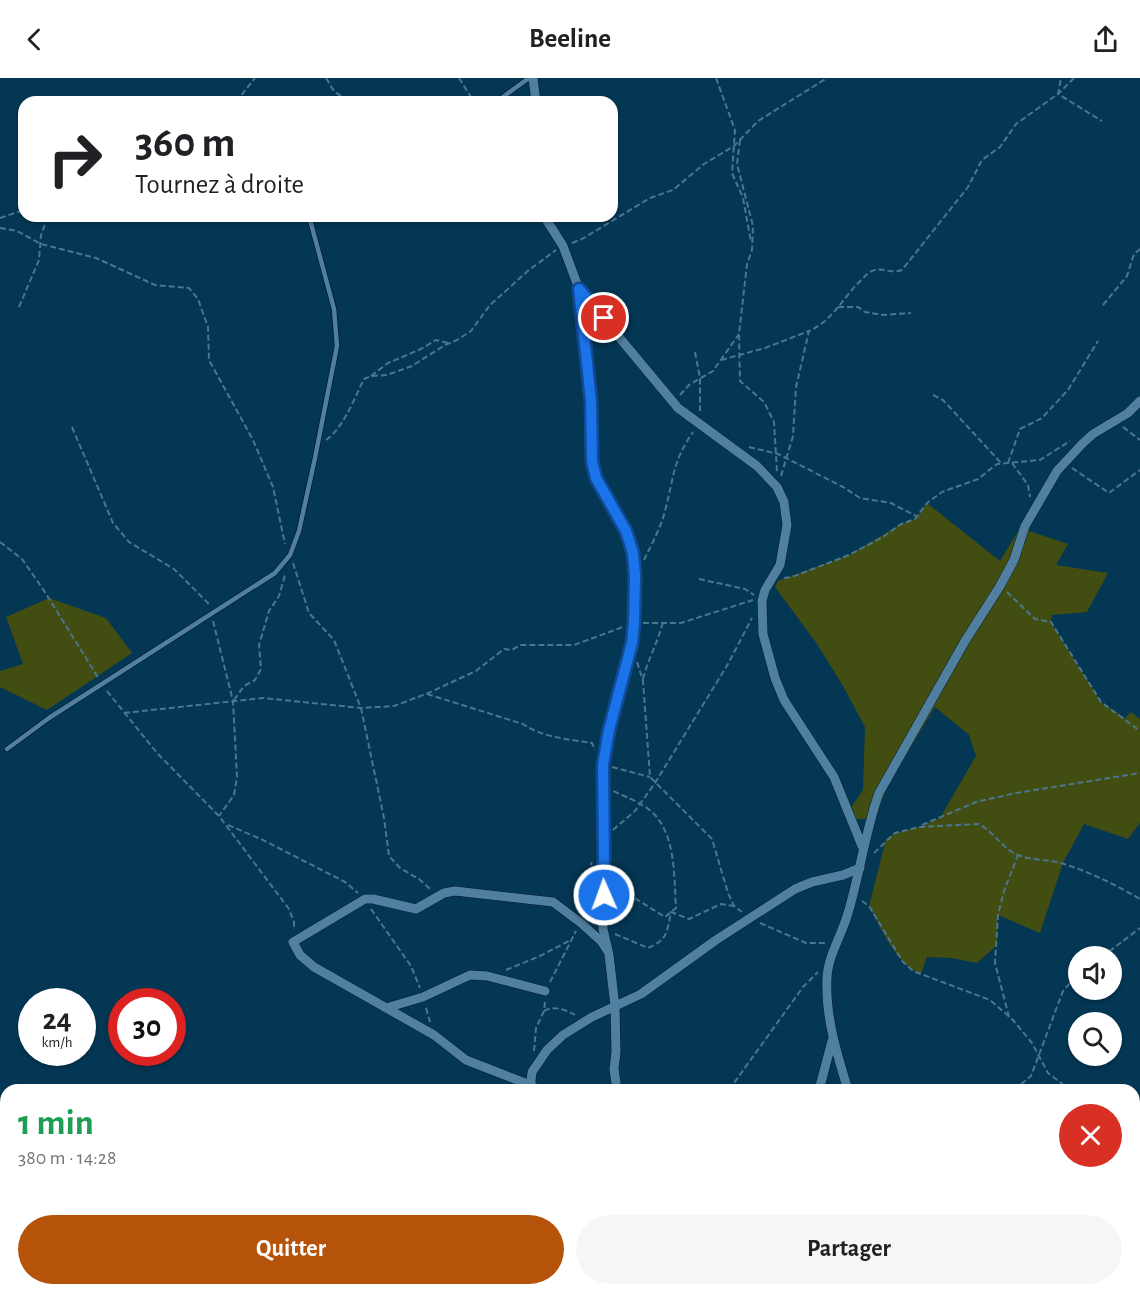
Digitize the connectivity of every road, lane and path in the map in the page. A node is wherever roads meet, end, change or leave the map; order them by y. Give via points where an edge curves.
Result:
1 (255, 78) edge
2 (326, 78) edge
3 (459, 78) edge
4 (531, 78) edge
5 (716, 78) edge
6 (827, 78) edge
7 (1061, 78) edge
8 (1074, 78) edge
9 (1058, 94) junction
10 (241, 96) edge
11 (341, 96) edge
12 (470, 96) edge
13 (505, 96) edge
14 (535, 96) edge
15 (1102, 121) dead end
16 (740, 140) junction
17 (734, 146) junction
18 (18, 212) edge
19 (618, 217) edge
20 (0, 218) edge
21 (46, 222) edge
22 (311, 222) edge
23 (548, 222) edge
24 (610, 222) edge
25 (0, 228) edge
26 (40, 244) junction
27 (564, 246) junction
28 (1140, 249) edge
29 (752, 250) junction
30 (579, 289) junction
31 (1103, 305) dead end
32 (19, 307) dead end
33 (838, 307) junction
34 (911, 313) dead end
35 (809, 331) junction
36 (739, 334) junction
37 (1098, 341) dead end
38 (450, 343) junction
39 (695, 352) dead end
40 (738, 355) junction
41 (721, 360) junction
42 (371, 376) junction
43 (700, 378) junction
44 (933, 395) dead end
45 (1140, 400) edge
46 (674, 402) junction
47 (1117, 421) junction
48 (700, 422) junction
49 (72, 427) dead end
50 (1093, 434) junction
51 (1140, 440) edge
52 (318, 445) junction
53 (743, 446) dead end
54 (778, 454) junction
55 (1044, 458) junction
56 (788, 459) junction
57 (1012, 463) junction
58 (1002, 464) junction
59 (1008, 464) junction
60 (1065, 464) junction
61 (1140, 470) edge
62 (777, 487) junction
63 (1033, 512) junction
64 (916, 516) junction
65 (0, 542) edge
66 (290, 555) junction
67 (635, 576) junction
68 (774, 578) junction
69 (699, 579) dead end
70 (1000, 586) junction
71 (762, 603) junction
72 (211, 614) junction
73 (663, 622) junction
74 (634, 623) junction
75 (637, 662) dead end
76 (643, 681) junction
77 (102, 684) junction
78 (426, 694) junction
79 (233, 701) junction
80 (361, 708) junction
81 (124, 713) junction
82 (1140, 731) edge
83 (7, 749) dead end
84 (603, 765) junction
85 (1140, 773) edge
86 (650, 777) junction
87 (655, 783) junction
88 (604, 786) junction
89 (640, 804) junction
90 (219, 816) junction
91 (919, 826) junction
92 (604, 838) junction
93 (862, 849) junction
94 (873, 854) dead end
95 (1018, 855) junction
96 (860, 868) junction
97 (602, 878) junction
98 (852, 895) junction
99 (438, 897) junction
100 (1140, 898) edge
101 (734, 906) junction
102 (671, 912) junction
103 (750, 918) junction
104 (582, 922) junction
105 (1140, 928) edge
106 (603, 929) junction
107 (571, 940) junction
108 (293, 942) junction
109 (837, 942) junction
110 (1116, 946) edge
111 (609, 955) junction
112 (822, 966) dead end
113 (487, 976) junction
114 (1068, 985) edge
115 (545, 991) junction
116 (615, 1006) junction
117 (386, 1008) junction
118 (544, 1011) junction
119 (592, 1017) junction
120 (1009, 1017) junction
121 (833, 1038) junction
122 (533, 1053) dead end
123 (1038, 1055) junction
124 (521, 1084) edge
125 (533, 1084) edge
126 (616, 1084) edge
127 (733, 1084) edge
128 (821, 1084) edge
129 (846, 1084) edge
130 (1021, 1084) edge
131 (1062, 1084) edge

1 - 10 path
2 - 11 path
3 - 12 path
4 - 13 lane
4 - 14 street
5 - 17 path via 735,130
6 - 16 path via 758,121
7 - 9 path
8 - 9 path
9 - 15 path
9 - 33 path via 1016,124 1000,147 982,160 968,188 902,270 894,273 879,268 868,273
16 - 17 path
16 - 29 path via 737,164 753,226
17 - 19 path via 673,190 650,198
17 - 29 path via 732,173 742,198
18 - 20 path
21 - 26 path
22 - 52 lane via 334,309 337,346
23 - 27 street
24 - 27 path
25 - 26 path via 17,231
26 - 32 path via 39,260
26 - 66 path via 96,258 155,285 189,288 198,299 208,327 209,360 253,440 273,487 282,538
27 - 30 street
27 - 38 path via 546,256 490,305 471,331
28 - 31 path via 1134,254 1127,276
29 - 36 path
30 - 46 street
30 - 67 street via 591,401 592,461 596,478 626,531
33 - 34 path via 858,307 882,315
33 - 35 path via 820,326
35 - 40 path
35 - 56 path via 796,387
36 - 40 path
36 - 41 path
37 - 59 path via 1061,397 1042,418 1020,429
38 - 42 path via 412,366
38 - 42 path via 436,340 388,363
39 - 43 path
40 - 41 path
40 - 54 path via 740,381 764,402 774,422
41 - 43 path via 713,371
42 - 52 path via 364,379 332,435
43 - 46 path
43 - 48 path
44 - 58 path via 943,400
45 - 47 street
46 - 48 street
47 - 50 street
47 - 51 path
48 - 62 street via 757,466
48 - 67 path via 684,444 674,468 666,509
49 - 72 path via 113,523 129,542 174,569 208,603
50 - 55 path via 1069,441
50 - 60 street
52 - 66 lane
53 - 54 path
54 - 56 path
54 - 62 path
55 - 57 path
55 - 60 path
56 - 62 path
56 - 64 path via 860,498 891,503
57 - 59 path
57 - 63 path via 1028,485
58 - 59 path
58 - 64 path via 942,492
60 - 61 path via 1108,493
60 - 63 street
62 - 68 street via 788,525
63 - 70 street
64 - 68 path via 849,555 792,577
65 - 77 path via 22,559
66 - 72 lane via 274,573
66 - 79 path via 259,645 261,669
66 - 80 path via 309,613 334,640
67 - 74 street
68 - 71 street
69 - 73 path via 745,589 759,598 681,623
70 - 82 path via 1035,619 1051,622 1101,702
70 - 93 street via 890,771
71 - 87 path
71 - 93 street via 763,634 775,678 784,700 834,777
72 - 77 lane
72 - 79 path
73 - 74 path
73 - 76 path
74 - 78 path via 574,645 520,645 504,649 476,671
74 - 84 street
75 - 76 path
76 - 86 path
77 - 81 path
77 - 83 lane
78 - 80 path via 394,706
78 - 84 path via 523,724 535,732 592,743
79 - 80 path via 263,699
79 - 81 path
79 - 90 path via 237,777 234,795
80 - 99 path via 390,856
81 - 90 path
84 - 86 path
84 - 88 street
85 - 91 path via 976,802
86 - 87 path
87 - 89 path
87 - 101 path via 712,839
88 - 89 path
88 - 92 street
89 - 92 path
89 - 102 path via 654,814 666,834 676,908
90 - 108 path via 289,909 294,922
91 - 94 path via 895,833
91 - 95 path via 978,824
92 - 97 street
92 - 104 path via 582,887 578,906
93 - 96 street
95 - 100 path via 1063,863
95 - 120 path via 998,915 995,963
96 - 98 street
96 - 103 street via 804,885
97 - 102 path via 665,917
97 - 106 street
98 - 109 street
98 - 120 path via 869,906 903,962 913,971 990,1000
99 - 104 street via 455,891 554,902
99 - 108 street via 416,909 365,899
101 - 102 path via 721,904 689,919
101 - 103 path
102 - 106 path via 666,936 648,948
103 - 109 path via 806,943
103 - 116 street via 641,994
104 - 107 path
104 - 111 street
105 - 110 path
106 - 111 street
107 - 113 path
107 - 115 path
108 - 117 street via 305,960
109 - 121 street via 827,977
111 - 116 street
112 - 127 path
113 - 115 street
113 - 117 street via 465,975 423,998
114 - 123 path
115 - 118 path
116 - 119 street
116 - 126 street
117 - 124 street via 434,1035 466,1060
118 - 119 path via 555,1008
118 - 122 path via 536,1028
119 - 125 street via 548,1050 532,1072
120 - 123 path
121 - 128 street
121 - 129 street
123 - 130 path via 1031,1076
123 - 131 path via 1048,1073

